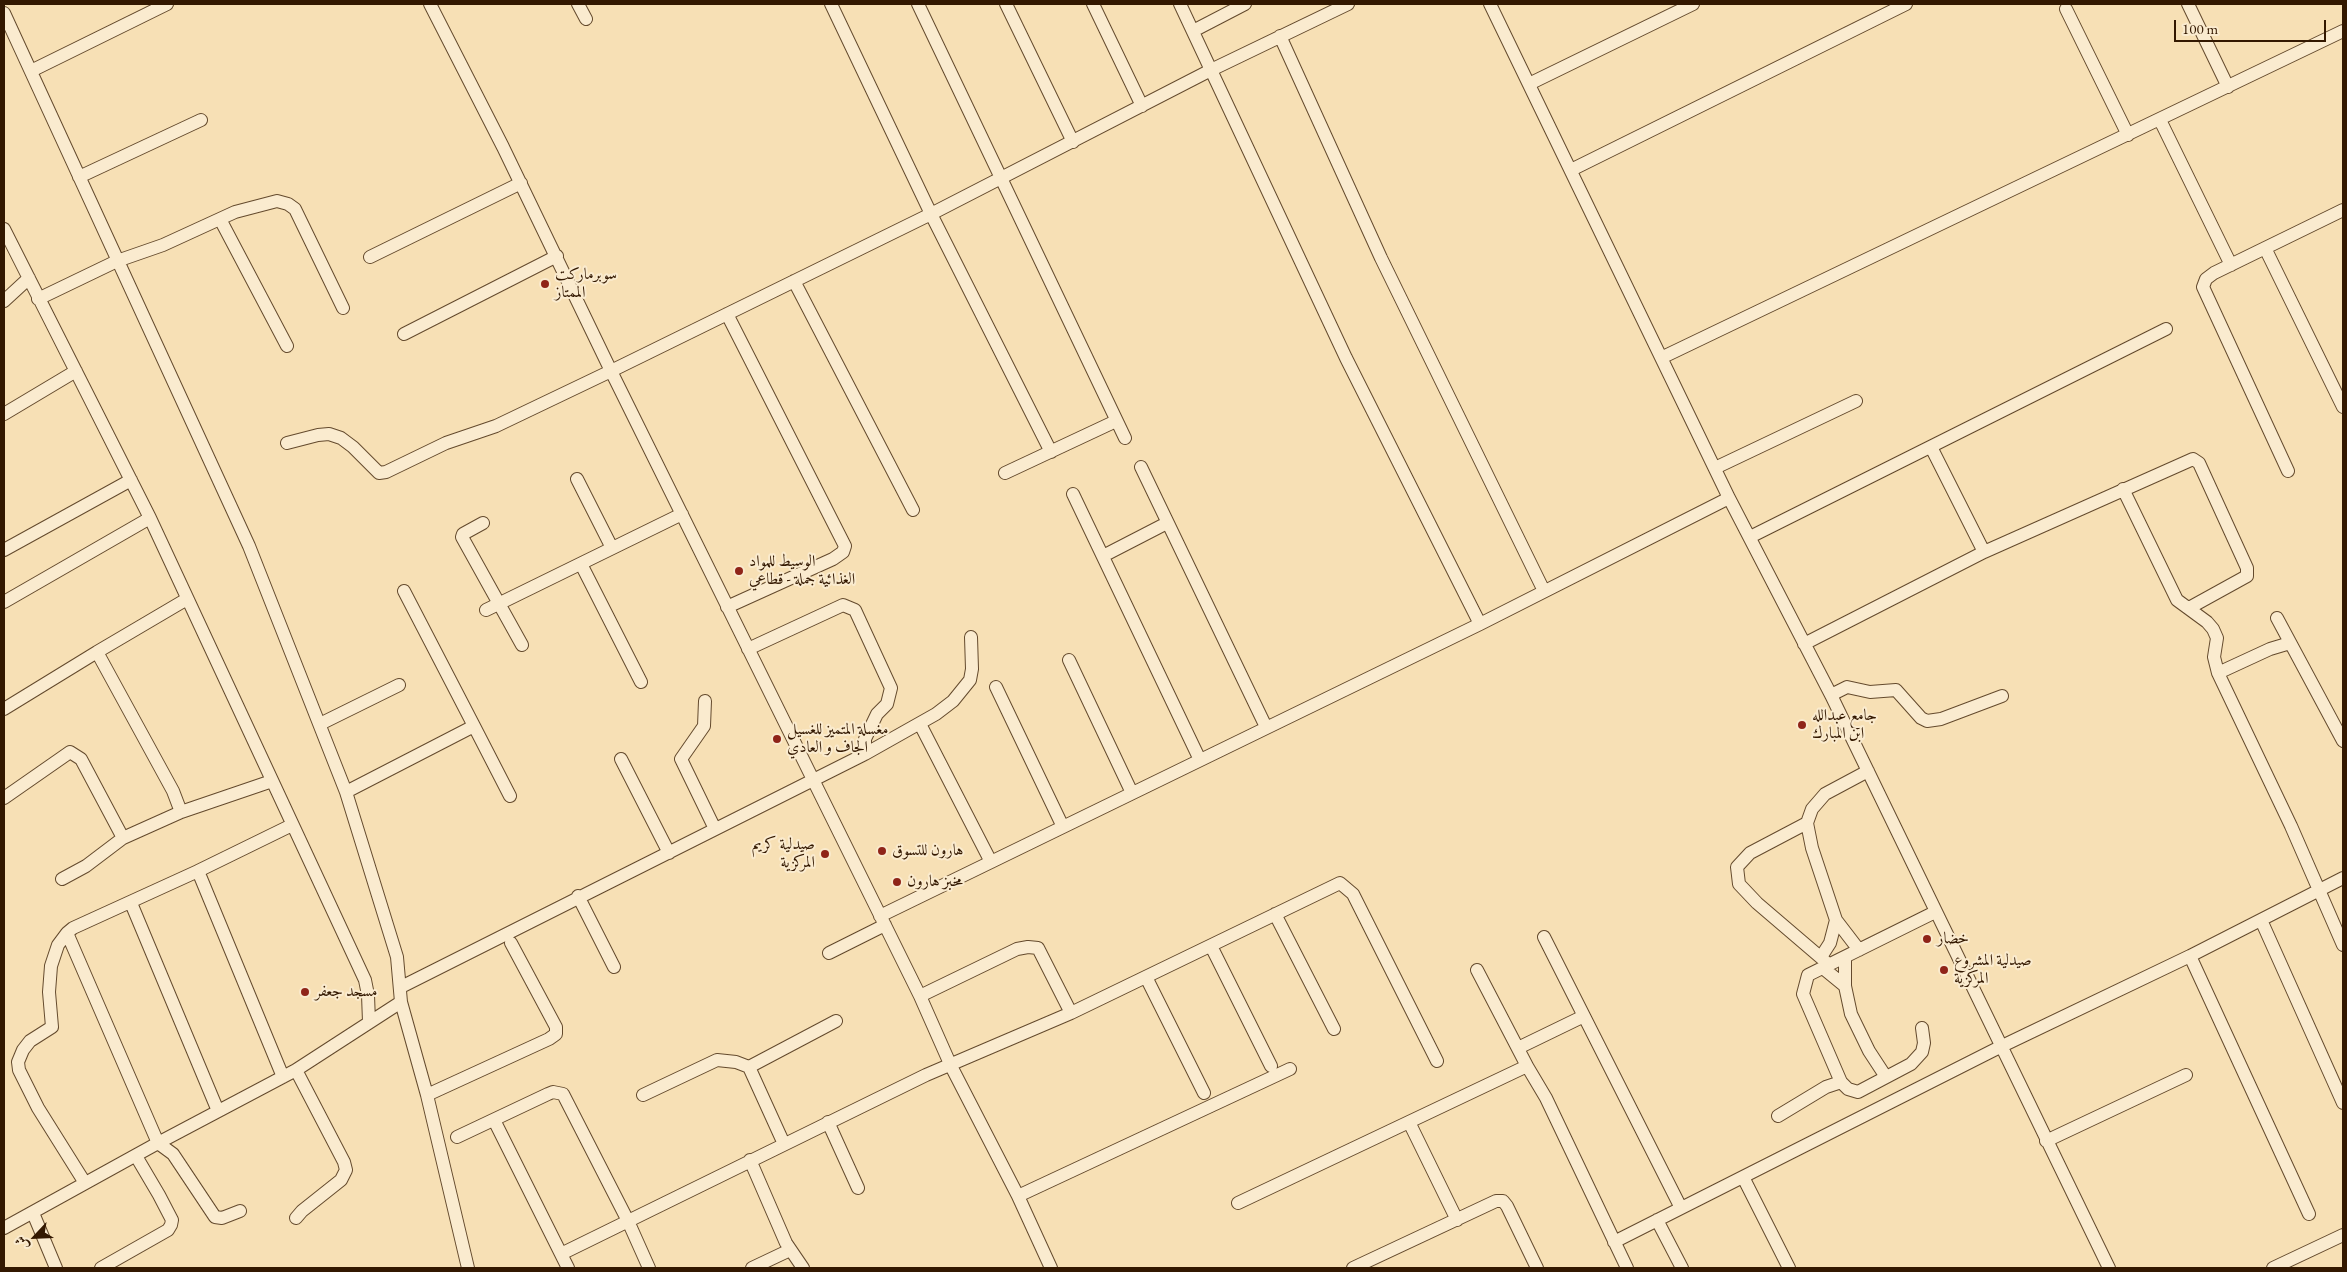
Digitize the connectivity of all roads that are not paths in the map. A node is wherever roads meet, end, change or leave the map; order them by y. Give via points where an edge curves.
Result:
1 (166, 4) edge
2 (430, 4) edge
3 (578, 4) edge
4 (831, 4) edge
5 (918, 4) edge
6 (1006, 4) edge
7 (1093, 4) edge
8 (1180, 4) edge
9 (1245, 4) edge
10 (1348, 4) edge
11 (1490, 4) edge
12 (1693, 4) edge
13 (1906, 4) edge
14 (2188, 4) edge
15 (2066, 9) dead end
16 (4, 12) edge
17 (586, 19) dead end
18 (1193, 31) junction
19 (2343, 31) edge
20 (1280, 36) junction
21 (1211, 70) junction
22 (31, 71) junction
23 (1529, 84) junction
24 (2228, 87) junction
25 (1142, 106) junction
26 (201, 120) dead end
27 (2160, 120) junction
28 (2128, 135) junction
29 (1073, 142) junction
30 (1571, 170) junction
31 (79, 176) junction
32 (1002, 179) junction
33 (521, 184) junction
34 (2343, 210) edge
35 (931, 214) junction
36 (220, 219) junction
37 (4, 229) edge
38 (2265, 248) junction
39 (557, 256) junction
40 (370, 257) dead end
41 (117, 261) junction
42 (2231, 265) junction
43 (29, 278) junction
44 (794, 281) junction
45 (38, 299) junction
46 (4, 301) edge
47 (343, 308) dead end
48 (727, 314) junction
49 (2166, 329) dead end
50 (404, 334) dead end
51 (287, 346) dead end
52 (1663, 358) junction
53 (76, 371) junction
54 (611, 371) junction
55 (1856, 401) dead end
56 (2343, 407) edge
57 (4, 414) edge
58 (1116, 421) junction
59 (1125, 438) dead end
60 (287, 443) dead end
61 (1931, 447) junction
62 (1051, 452) junction
63 (1141, 467) dead end
64 (1715, 468) junction
65 (2288, 471) dead end
66 (1005, 473) dead end
67 (577, 479) dead end
68 (131, 480) junction
69 (2124, 489) junction
70 (1073, 494) dead end
71 (1729, 498) junction
72 (913, 510) dead end
73 (682, 514) junction
74 (150, 518) junction
75 (483, 523) dead end
76 (1167, 523) junction
77 (1750, 537) junction
78 (612, 548) junction
79 (4, 550) edge
80 (1984, 552) junction
81 (1103, 556) junction
82 (581, 564) junction
83 (404, 591) dead end
84 (1544, 591) junction
85 (187, 599) junction
86 (4, 602) edge
87 (499, 604) junction
88 (727, 606) junction
89 (2189, 608) junction
90 (486, 610) dead end
91 (2277, 618) dead end
92 (1480, 624) junction
93 (971, 637) dead end
94 (2290, 643) junction
95 (1804, 644) junction
96 (522, 645) dead end
97 (748, 649) junction
98 (97, 652) junction
99 (1069, 660) dead end
100 (2218, 673) junction
101 (640, 682) dead end
102 (399, 685) dead end
103 (996, 687) dead end
104 (1831, 695) junction
105 (2002, 696) dead end
106 (705, 701) dead end
107 (4, 709) edge
108 (320, 724) junction
109 (920, 724) junction
110 (474, 726) junction
111 (1266, 727) junction
112 (2343, 741) edge
113 (865, 754) junction
114 (621, 759) dead end
115 (1200, 760) junction
116 (1868, 771) junction
117 (272, 781) junction
118 (813, 781) junction
119 (346, 792) junction
120 (1132, 793) junction
121 (510, 796) dead end
122 (4, 798) edge
123 (181, 812) junction
124 (1807, 823) junction
125 (292, 825) junction
126 (1063, 827) junction
127 (715, 830) junction
128 (123, 838) junction
129 (670, 853) junction
130 (991, 862) junction
131 (198, 871) junction
132 (2343, 878) edge
133 (62, 879) dead end
134 (2319, 890) junction
135 (578, 896) junction
136 (130, 903) junction
137 (1935, 912) junction
138 (1275, 914) junction
139 (1836, 920) junction
140 (2261, 920) junction
141 (882, 921) junction
142 (67, 933) junction
143 (1544, 937) dead end
144 (511, 943) dead end
145 (2343, 945) edge
146 (1211, 946) junction
147 (1859, 950) junction
148 (828, 953) dead end
149 (2190, 956) junction
150 (1845, 957) junction
151 (1825, 963) junction
152 (614, 967) dead end
153 (1477, 970) dead end
154 (1146, 977) junction
155 (1845, 986) junction
156 (401, 987) junction
157 (920, 996) junction
158 (402, 1002) junction
159 (1071, 1013) junction
160 (1584, 1016) junction
161 (836, 1021) dead end
162 (369, 1022) junction
163 (1922, 1028) dead end
164 (1334, 1029) dead end
165 (2000, 1047) junction
166 (1518, 1048) junction
167 (1437, 1061) dead end
168 (951, 1066) junction
169 (1270, 1066) dead end
170 (1527, 1066) junction
171 (749, 1067) junction
172 (296, 1070) junction
173 (1290, 1070) dead end
174 (2186, 1075) dead end
175 (283, 1077) junction
176 (1886, 1077) junction
177 (1841, 1082) junction
178 (1204, 1093) dead end
179 (427, 1095) junction
180 (643, 1095) dead end
181 (2343, 1103) edge
182 (218, 1111) junction
183 (1778, 1116) dead end
184 (494, 1120) junction
185 (828, 1122) junction
186 (1410, 1122) junction
187 (458, 1137) dead end
188 (2046, 1141) junction
189 (158, 1143) junction
190 (784, 1144) junction
191 (136, 1156) junction
192 (750, 1160) junction
193 (1743, 1177) junction
194 (85, 1184) junction
195 (858, 1188) dead end
196 (1018, 1196) junction
197 (1238, 1204) dead end
198 (1680, 1208) junction
199 (240, 1212) dead end
200 (33, 1213) junction
201 (2310, 1214) dead end
202 (296, 1218) dead end
203 (1457, 1220) junction
204 (1657, 1220) junction
205 (628, 1221) junction
206 (4, 1228) edge
207 (2343, 1235) edge
208 (1614, 1242) junction
209 (790, 1250) junction
210 (562, 1254) junction
211 (56, 1268) edge
212 (100, 1268) edge
213 (468, 1268) edge
214 (568, 1268) edge
215 (649, 1268) edge
216 (752, 1268) edge
217 (803, 1268) edge
218 (1052, 1268) edge
219 (1353, 1268) edge
220 (1537, 1268) edge
221 (1627, 1268) edge
222 (1682, 1268) edge
223 (1789, 1268) edge
224 (2109, 1268) edge
225 (2273, 1268) edge

1 - 22 street
2 - 33 street
3 - 17 street
4 - 35 street
5 - 32 street
6 - 29 street
7 - 25 street
8 - 18 street
9 - 18 street
10 - 20 street
11 - 23 street
12 - 23 street
13 - 30 street
14 - 24 street
15 - 28 street
16 - 22 street
18 - 21 street
19 - 24 street
20 - 21 street
20 - 84 street via 1381,258
21 - 25 street
21 - 92 street via 1346,358
22 - 31 street
23 - 30 street
24 - 27 street
25 - 29 street
26 - 31 street
27 - 28 street
27 - 42 street
28 - 52 street
29 - 32 street
30 - 52 street
31 - 41 street
32 - 35 street
32 - 58 street
33 - 39 street
33 - 40 street
34 - 38 street
35 - 44 street
35 - 62 street
36 - 41 street via 163,246
36 - 47 street via 262,204 277,201 288,204 299,218
36 - 51 street
37 - 43 street
38 - 42 street
38 - 56 street
39 - 50 street
39 - 54 street
41 - 45 street
41 - 108 street via 249,546
42 - 65 street via 2206,279 2203,287
43 - 45 street
43 - 46 street
44 - 48 street
44 - 72 street
45 - 53 street
48 - 54 street
48 - 88 street via 845,546 833,560
49 - 61 street
52 - 64 street
53 - 57 street
53 - 68 street
54 - 60 street via 496,426 446,444 386,472 379,473 353,447 329,434
54 - 73 street
55 - 64 street
58 - 59 street
58 - 62 street
61 - 77 street
61 - 80 street
62 - 66 street
63 - 76 street
64 - 71 street
67 - 78 street
68 - 74 street
68 - 79 street
69 - 80 street
69 - 89 street via 2177,600
69 - 89 street via 2188,460 2194,458 2199,463 2247,576
70 - 81 street
71 - 77 street
71 - 84 street
73 - 78 street
73 - 88 street
74 - 85 street
74 - 86 street
75 - 87 street via 462,536
76 - 81 street
76 - 111 street
77 - 95 street
78 - 82 street
80 - 95 street
81 - 115 street
82 - 87 street
82 - 101 street
83 - 110 street
84 - 92 street
85 - 98 street
85 - 117 street
87 - 90 street
87 - 96 street
88 - 97 street
89 - 100 street via 2213,629 2217,638 2214,657
91 - 94 street
92 - 111 street
93 - 109 street via 972,669 966,686 953,701
94 - 100 street
94 - 112 street
95 - 104 street
97 - 113 street via 843,605 854,610 892,688 887,704 877,714 865,739
97 - 118 street
98 - 107 street
98 - 123 street via 173,791
99 - 120 street
100 - 134 street
102 - 108 street
103 - 126 street
104 - 105 street via 1847,687 1870,692 1896,690 1927,721 1941,719
104 - 116 street
106 - 127 street via 704,726 681,759
108 - 119 street
109 - 113 street
109 - 130 street
110 - 119 street
110 - 121 street
111 - 115 street
113 - 118 street
114 - 129 street
115 - 120 street
116 - 124 street via 1825,794 1812,809
116 - 137 street
117 - 123 street
117 - 125 street
118 - 127 street
118 - 141 street
119 - 156 street via 397,957
120 - 126 street
122 - 128 street via 73,752 82,759
123 - 128 street
124 - 139 street
124 - 151 street via 1750,852 1738,867 1739,884
125 - 131 street
125 - 162 street via 365,980
126 - 130 street
127 - 129 street
128 - 133 street via 86,866
129 - 135 street
130 - 141 street
131 - 136 street
131 - 175 street
132 - 134 street
134 - 140 street
134 - 145 street
135 - 152 street
135 - 156 street
136 - 142 street
136 - 182 street
137 - 147 street
137 - 165 street
138 - 146 street
138 - 164 street
138 - 167 street via 1340,883 1347,888 1353,894
139 - 147 street
139 - 151 street
140 - 149 street
140 - 181 street
141 - 148 street
141 - 157 street
142 - 189 street
142 - 194 street via 58,945 51,966 52,1027 30,1041 19,1064 38,1108
143 - 160 street
144 - 179 street via 556,1027 556,1034
146 - 154 street
146 - 169 street
147 - 150 street
149 - 165 street
149 - 201 street
150 - 151 street
150 - 155 street
151 - 155 street
151 - 177 street via 1808,975 1803,994
153 - 166 street
154 - 159 street
154 - 178 street
155 - 176 street via 1851,1014
156 - 158 street
157 - 159 street via 1017,948 1038,948
157 - 168 street
158 - 162 street
158 - 179 street
159 - 168 street
160 - 166 street
160 - 198 street
161 - 171 street
162 - 172 street
163 - 176 street via 1922,1052 1910,1064
165 - 188 street
165 - 193 street
166 - 170 street
168 - 185 street
168 - 196 street
170 - 186 street
170 - 208 street via 1546,1098
171 - 180 street via 717,1060
171 - 190 street
172 - 175 street
172 - 202 street via 346,1170 341,1180
173 - 196 street
174 - 188 street
175 - 182 street
176 - 177 street via 1858,1092
177 - 183 street via 1826,1087
179 - 213 street
182 - 189 street
184 - 187 street
184 - 205 street via 553,1092 563,1094
184 - 210 street
185 - 190 street
185 - 195 street
186 - 197 street
186 - 203 street
188 - 224 street
189 - 191 street
189 - 199 street via 173,1154 215,1217
190 - 192 street
191 - 194 street
191 - 212 street via 160,1195 172,1225
192 - 205 street
192 - 209 street
193 - 198 street
193 - 223 street
194 - 200 street
196 - 218 street
198 - 204 street
200 - 206 street
200 - 211 street
203 - 219 street
203 - 220 street via 1496,1201 1503,1201
204 - 208 street
204 - 222 street
205 - 210 street
205 - 215 street
207 - 225 street
208 - 221 street
209 - 216 street
209 - 217 street
210 - 214 street

